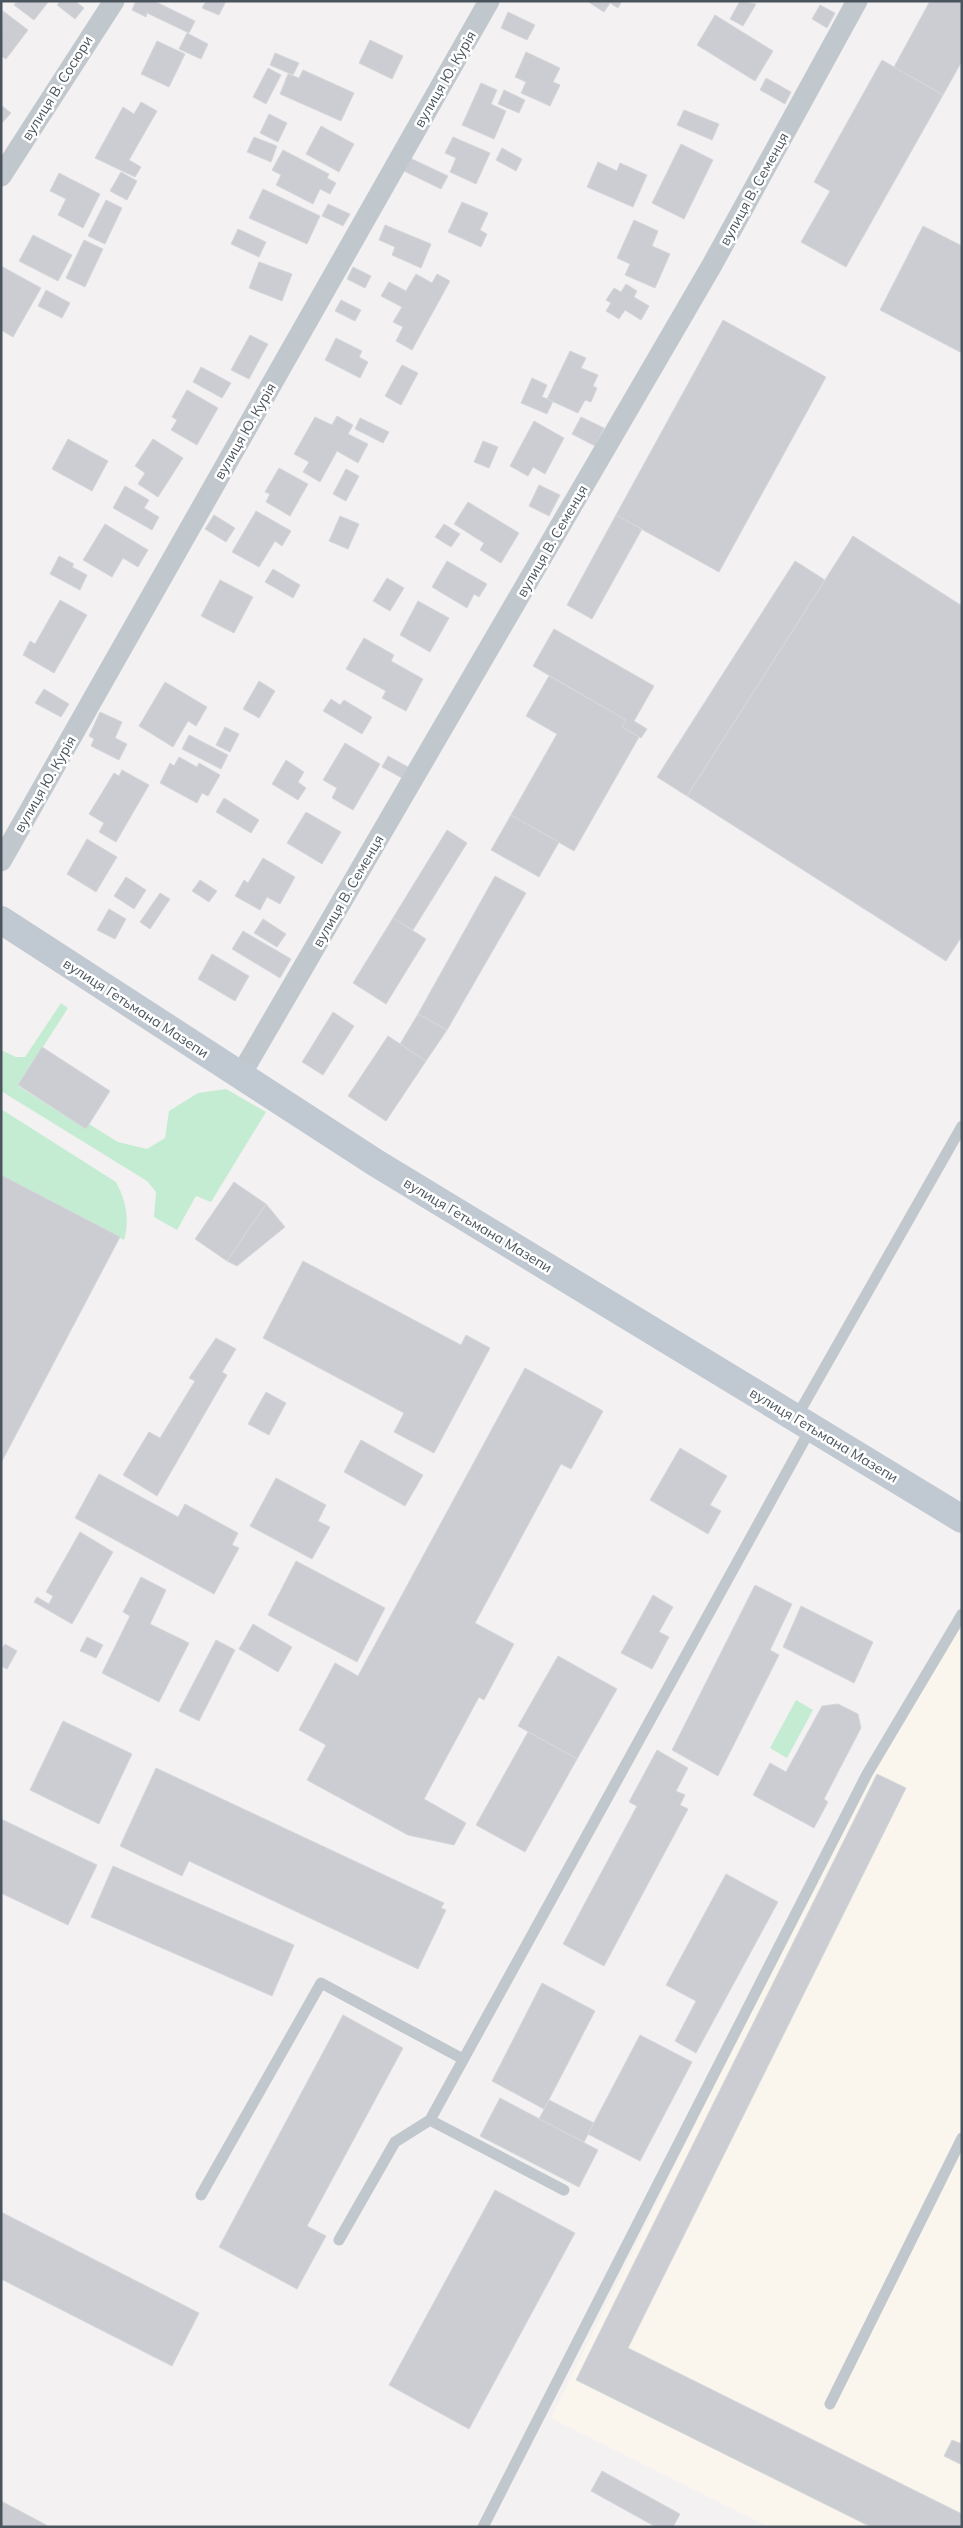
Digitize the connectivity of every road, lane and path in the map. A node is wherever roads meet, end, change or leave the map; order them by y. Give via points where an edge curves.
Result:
1 (114, 1) edge
2 (489, 1) edge
3 (857, 1) edge
4 (1, 176) edge
5 (1, 862) edge
6 (1, 920) edge
7 (240, 1076) junction
8 (962, 1126) edge
9 (804, 1423) junction
10 (962, 1519) edge
11 (962, 1614) edge
12 (463, 2059) junction
13 (430, 2120) junction
14 (962, 2138) edge
15 (564, 2190) dead end
16 (201, 2195) dead end
17 (339, 2240) dead end
18 (830, 2404) dead end
19 (483, 2527) edge

1 - 4 street, вулиця В. Сосюри
2 - 5 street, вулиця Ю. Курія
3 - 7 street, вулиця В. Семенця via 712,265
6 - 7 street, вулиця Гетьмана Мазепи
7 - 9 street, вулиця Гетьмана Мазепи
8 - 9 lane
9 - 10 street, вулиця Гетьмана Мазепи
9 - 12 lane
11 - 19 lane via 867,1774
12 - 13 lane
12 - 16 lane via 321,1983
13 - 15 lane
13 - 17 lane via 395,2142
14 - 18 lane

